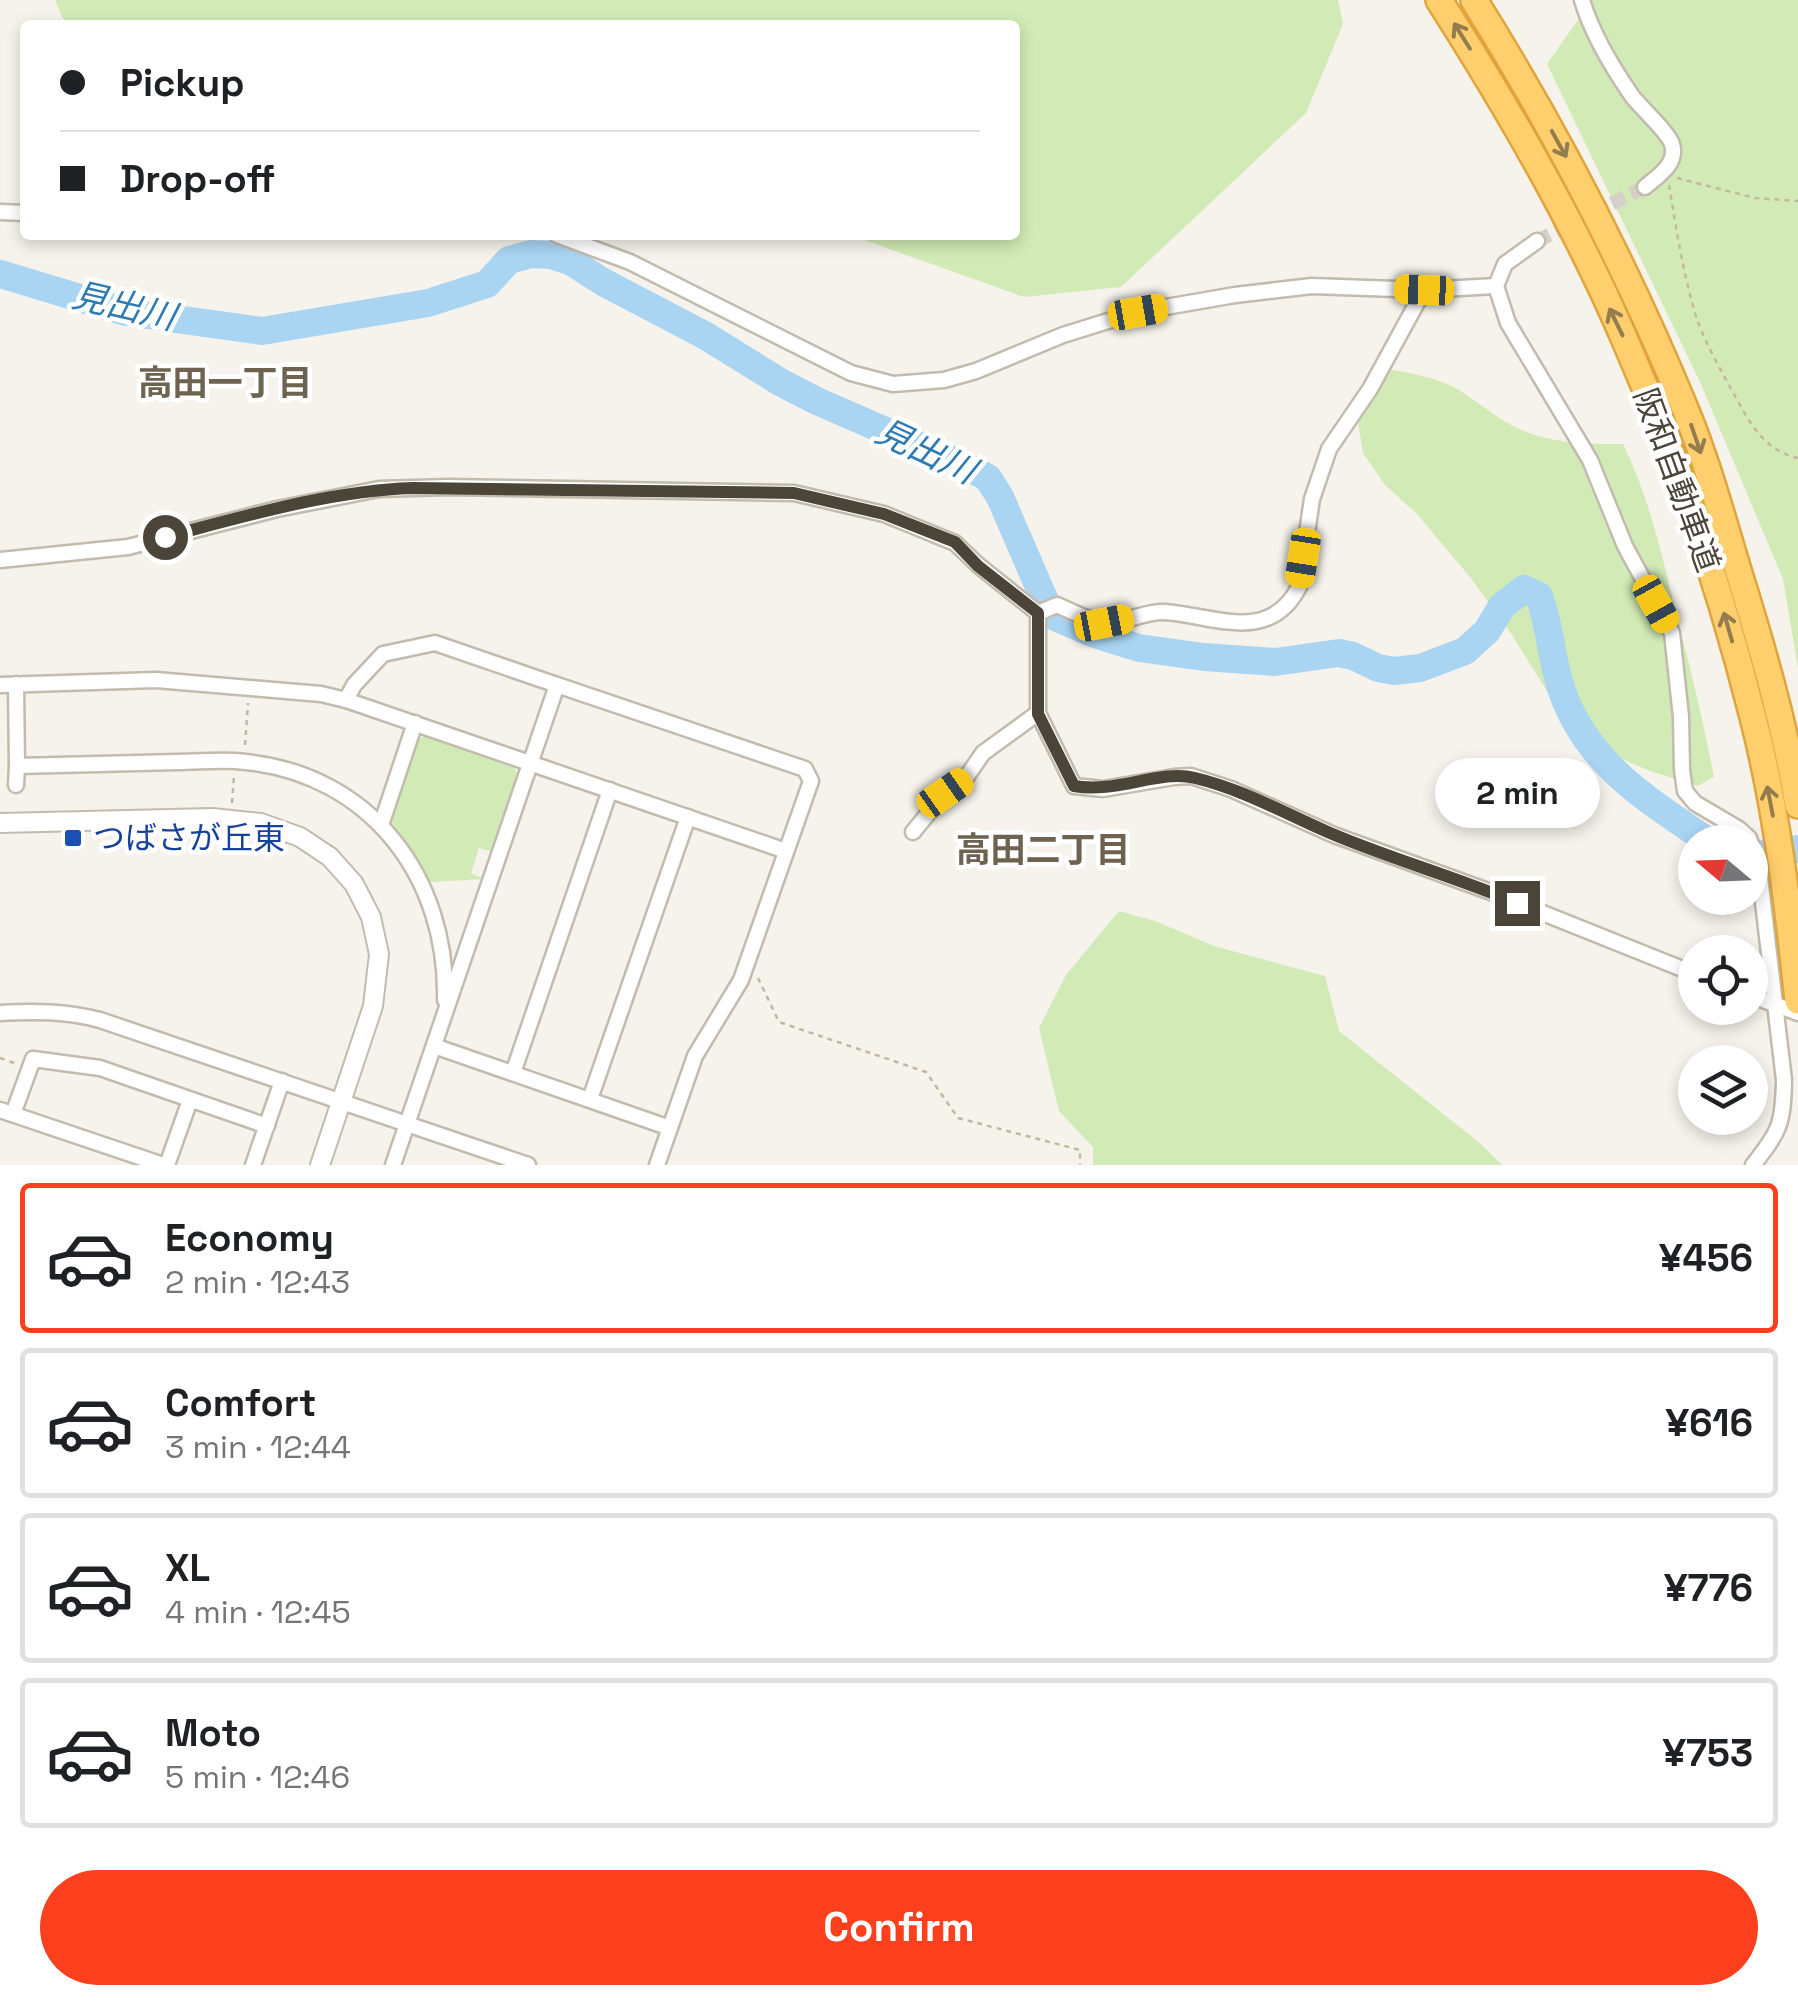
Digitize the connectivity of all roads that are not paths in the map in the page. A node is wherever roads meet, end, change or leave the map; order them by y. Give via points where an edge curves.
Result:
1 (1439, 0) edge
2 (1474, 0) edge
3 (1582, 0) edge
4 (1646, 187) tunnel mouth
5 (571, 240) edge
6 (1538, 241) tunnel mouth
7 (1496, 286) junction
8 (1424, 290) junction
9 (0, 560) edge
10 (1038, 613) junction
11 (8, 684) edge
12 (557, 684) junction
13 (346, 700) junction
14 (1038, 714) junction
15 (1766, 717) junction
16 (415, 723) junction
17 (530, 763) junction
18 (16, 766) junction
19 (16, 785) dead end
20 (610, 790) junction
21 (1798, 805) edge
22 (688, 817) junction
23 (0, 823) edge
24 (382, 825) junction
25 (913, 832) dead end
26 (786, 851) junction
27 (1678, 967) edge
28 (1787, 1003) edge
29 (0, 1013) edge
30 (1798, 1013) edge
31 (444, 1016) junction
32 (434, 1046) junction
33 (513, 1073) junction
34 (282, 1081) junction
35 (590, 1099) junction
36 (190, 1100) junction
37 (342, 1101) junction
38 (7, 1112) edge
39 (408, 1124) junction
40 (266, 1126) junction
41 (670, 1128) junction
42 (165, 1165) edge
43 (253, 1165) edge
44 (320, 1165) edge
45 (394, 1165) edge
46 (528, 1165) edge
47 (658, 1165) edge
48 (1753, 1165) edge

15 -> 1 highway, 阪和自動車道 via 1626,342 1495,88
2 -> 15 highway, 阪和自動車道 via 1586,193 1688,414 1750,608
3 - 4 street via 1590,26 1633,97 1672,142 1667,176
5 - 8 street via 630,262 851,373 893,384 944,380 1121,317 1216,298 1312,286
6 - 7 street via 1506,264
7 - 8 street
7 - 28 street via 1508,324 1590,460 1625,546 1672,632 1686,791 1748,838
8 - 10 street via 1330,449 1312,499 1298,587 1281,611 1255,622 1161,612 1104,623 1058,605
9 - 10 street via 128,546 379,490 794,493 884,514 955,542
10 - 14 street
11 - 13 street via 156,680
11 - 18 street
12 - 13 street via 434,643 383,654
12 - 17 street
12 - 26 street via 804,769 811,781
13 - 16 street
14 - 25 street via 982,753
14 - 27 street via 1074,786 1104,789 1191,776
15 - 21 highway, 阪和自動車道
28 -> 15 highway, 阪和自動車道 via 1788,912
16 - 17 street
16 - 24 street
17 - 20 street
17 - 31 street
18 - 19 street
18 - 24 street via 239,761 329,786
20 - 22 street
20 - 33 street
22 - 26 street
22 - 35 street
23 - 37 street via 262,823 330,857 370,916 378,954 373,1006
24 - 31 street via 411,864 438,926
26 - 41 street via 741,980 694,1056
28 - 30 street
28 - 48 street via 1783,1115
29 - 34 street via 86,1016
31 - 32 street
32 - 33 street
32 - 39 street
33 - 35 street
34 - 37 street
34 - 40 street
35 - 41 street
36 - 38 street via 100,1068 33,1059
36 - 40 street
36 - 42 street
37 - 39 street
37 - 44 street
38 - 42 street
39 - 45 street
39 - 46 street
40 - 43 street
41 - 47 street

